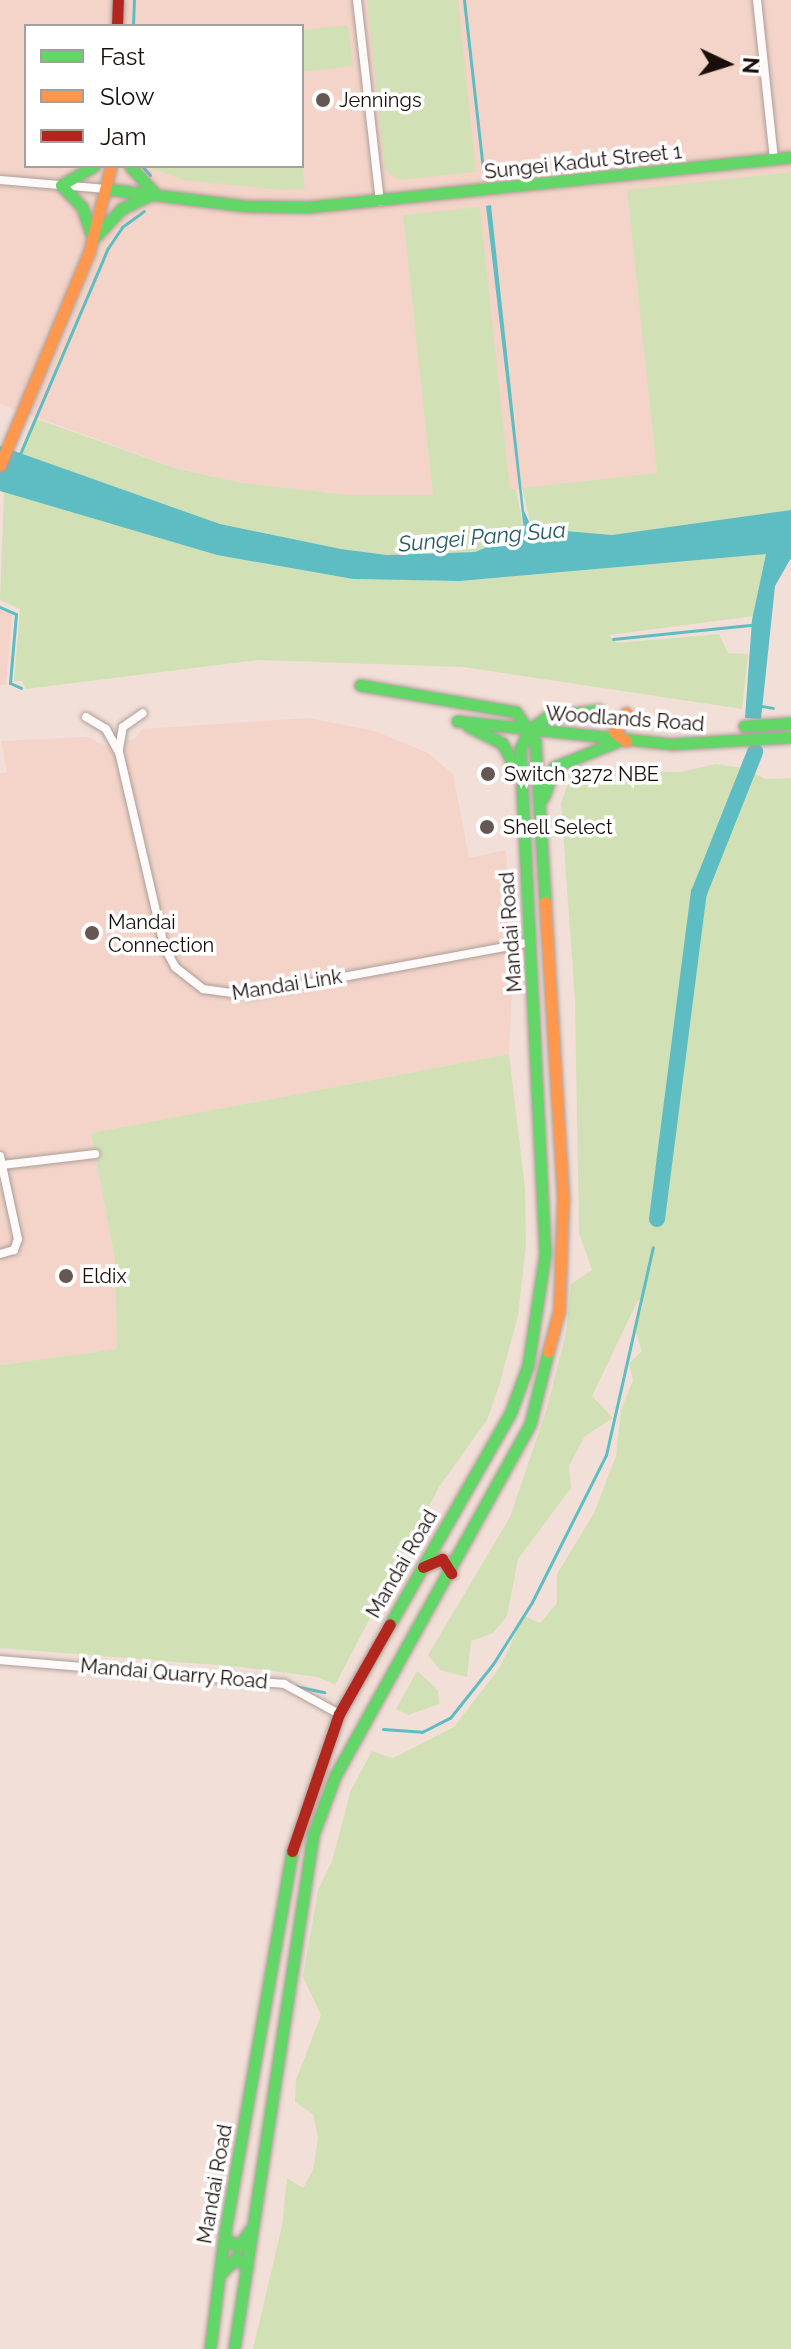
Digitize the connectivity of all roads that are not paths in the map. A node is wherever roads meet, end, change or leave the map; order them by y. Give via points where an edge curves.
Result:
1 (118, 0) edge
2 (357, 0) edge
3 (757, 0) edge
4 (117, 24) edge
5 (791, 157) edge
6 (774, 159) junction
7 (91, 168) edge
8 (111, 168) edge
9 (132, 168) edge
10 (0, 180) edge
11 (61, 185) junction
12 (107, 189) junction
13 (155, 193) junction
14 (380, 202) junction
15 (93, 239) junction
16 (0, 465) edge
17 (360, 685) dead end
18 (599, 710) dead end
19 (143, 713) dead end
20 (626, 713) dead end
21 (86, 717) dead end
22 (791, 723) edge
23 (481, 724) junction
24 (744, 726) dead end
25 (529, 730) junction
26 (791, 737) edge
27 (623, 741) junction
28 (119, 752) junction
29 (512, 755) junction
30 (520, 792) junction
31 (540, 811) junction
32 (531, 942) junction
33 (557, 1107) junction
34 (540, 1125) junction
35 (95, 1154) dead end
36 (1, 1161) edge
37 (0, 1254) edge
38 (420, 1568) junction
39 (451, 1573) junction
40 (0, 1660) edge
41 (339, 1714) junction
42 (253, 2223) junction
43 (224, 2237) junction
44 (247, 2268) junction
45 (219, 2277) junction
46 (210, 2349) edge
47 (234, 2349) edge

1 - 4 main road
2 - 14 street
3 - 6 street
5 - 6 main road, Sungei Kadut Street 1
6 - 14 main road, Sungei Kadut Street 1
7 - 11 main road
8 - 12 main road
9 - 13 main road
10 - 11 street
11 - 12 street
11 - 15 main road via 82,207
12 - 13 main road, Sungei Kadut Street 1
12 - 15 main road
13 - 14 main road, Sungei Kadut Street 1 via 246,206
13 - 15 main road via 121,209
15 - 16 main road
17 - 25 main road via 510,711 521,716
18 - 25 main road via 557,714
19 - 28 street via 123,727
20 - 27 main road via 614,732
21 - 28 street, Mandai Link via 106,729
22 - 24 main road
23 - 25 main road, Woodlands Road
23 - 29 main road via 500,734
23 - 29 main road, Woodlands Road via 457,721 497,739
25 - 27 main road, Woodlands Road
25 - 30 main road via 520,749
25 - 31 main road, Mandai Road via 535,741
26 - 27 main road, Woodlands Road via 744,743
27 - 31 main road via 554,767
28 - 32 street, Mandai Link via 164,946 175,967 203,989 246,995
29 - 30 main road
30 - 32 main road, Mandai Road
31 - 33 main road, Mandai Road
32 - 34 main road, Mandai Road
33 - 34 main road via 550,1123
33 - 39 main road, Mandai Road via 563,1235 559,1311 547,1368 530,1424
34 - 38 main road, Mandai Road via 545,1254 528,1365 510,1414
35 - 36 street
36 - 37 street via 18,1239 14,1250
38 - 39 main road via 442,1559
38 - 41 main road, Mandai Road
39 - 42 main road, Mandai Road via 335,1776 313,1835
40 - 41 street, Mandai Quarry Road via 284,1684
41 - 43 main road, Mandai Road via 296,1828
42 - 43 main road via 238,2247
42 - 44 main road, Mandai Road
43 - 45 main road, Mandai Road
44 - 45 main road via 236,2258
44 - 47 main road, Mandai Road
45 - 46 main road, Mandai Road

